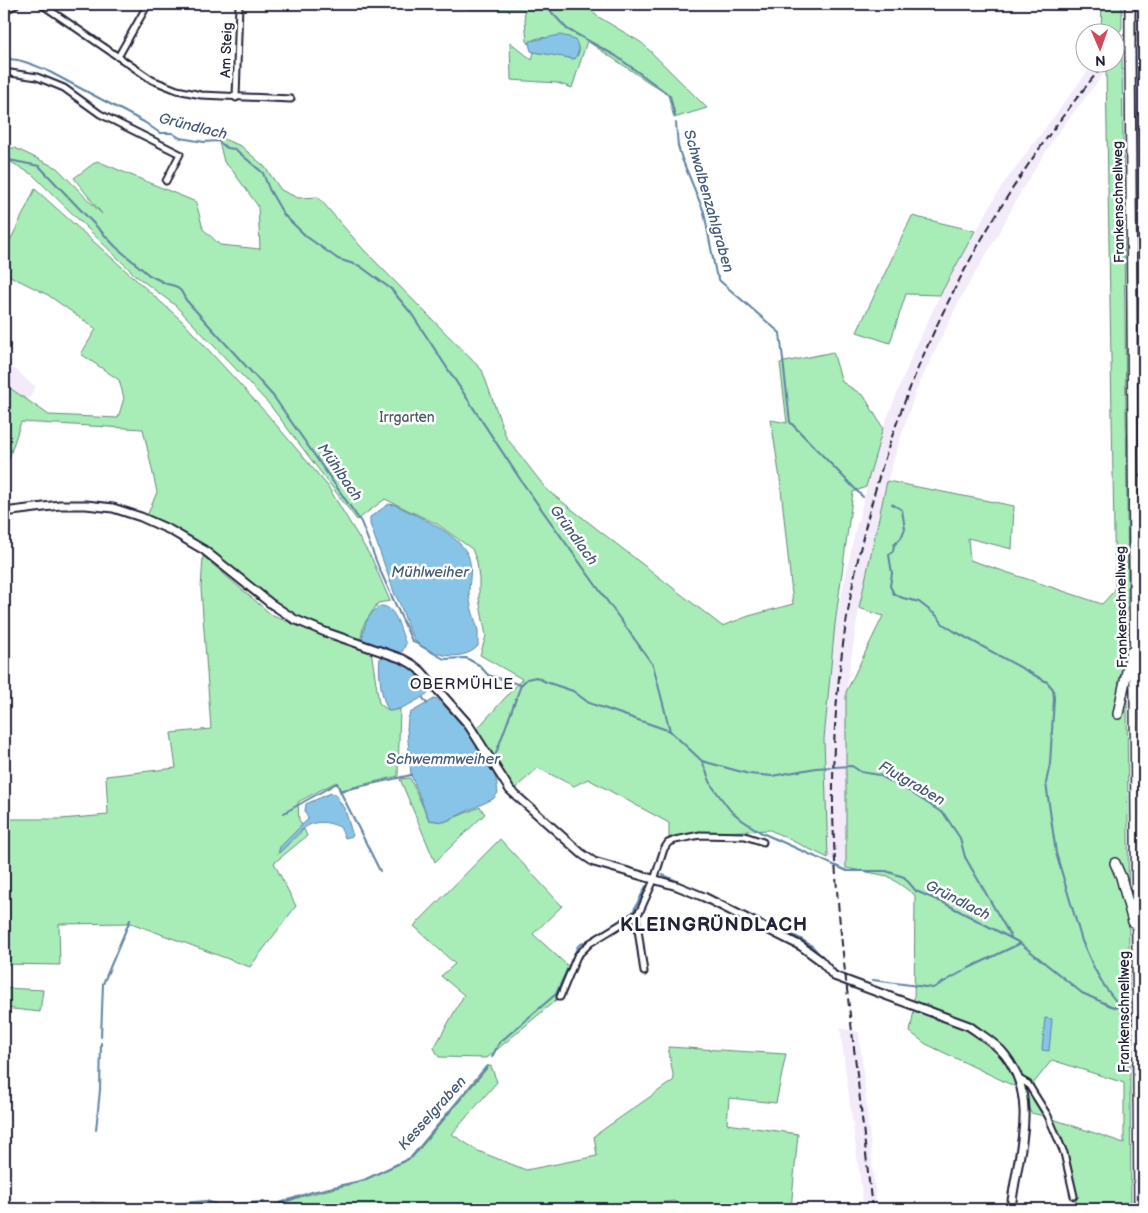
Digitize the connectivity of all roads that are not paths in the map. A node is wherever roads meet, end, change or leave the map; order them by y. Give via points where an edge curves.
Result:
1 (15, 4) edge
2 (41, 4) edge
3 (148, 4) edge
4 (239, 4) edge
5 (1141, 4) edge
6 (1130, 5) edge
7 (4, 10) edge
8 (118, 57) junction
9 (4, 72) edge
10 (236, 98) junction
11 (291, 99) dead end
12 (166, 181) dead end
13 (1144, 473) edge
14 (4, 512) edge
15 (1135, 630) junction
16 (1118, 714) dead end
17 (763, 842) dead end
18 (1115, 863) dead end
19 (654, 880) junction
20 (636, 915) junction
21 (1137, 940) junction
22 (644, 972) dead end
23 (560, 997) dead end
24 (1019, 1080) junction
25 (1074, 1196) dead end
26 (1010, 1209) edge
27 (1139, 1209) edge

1 - 7 street
2 - 8 street
3 - 8 street
4 - 10 street, Am Steig
5 - 13 highway, Frankenschnellweg, bridge
6 - 15 highway, Frankenschnellweg, bridge
8 - 10 street via 152,80 178,90
9 - 12 street via 37,77 64,88 100,114 180,154
10 - 11 street
14 - 19 street via 86,505 113,508 141,517 204,550 294,619 412,664 468,724 510,790 522,801 594,862
15 - 16 highway
15 - 21 highway, Frankenschnellweg
17 - 19 street via 731,834 675,840 664,849
18 - 21 highway
19 - 20 street
19 - 24 street via 704,897 801,946 834,976 969,1026 1005,1054
20 - 22 street
20 - 23 street via 590,943 577,956
21 - 27 highway, Frankenschnellweg
24 - 25 street via 1028,1084 1048,1116 1064,1153
24 - 26 street via 1024,1102 1024,1129

